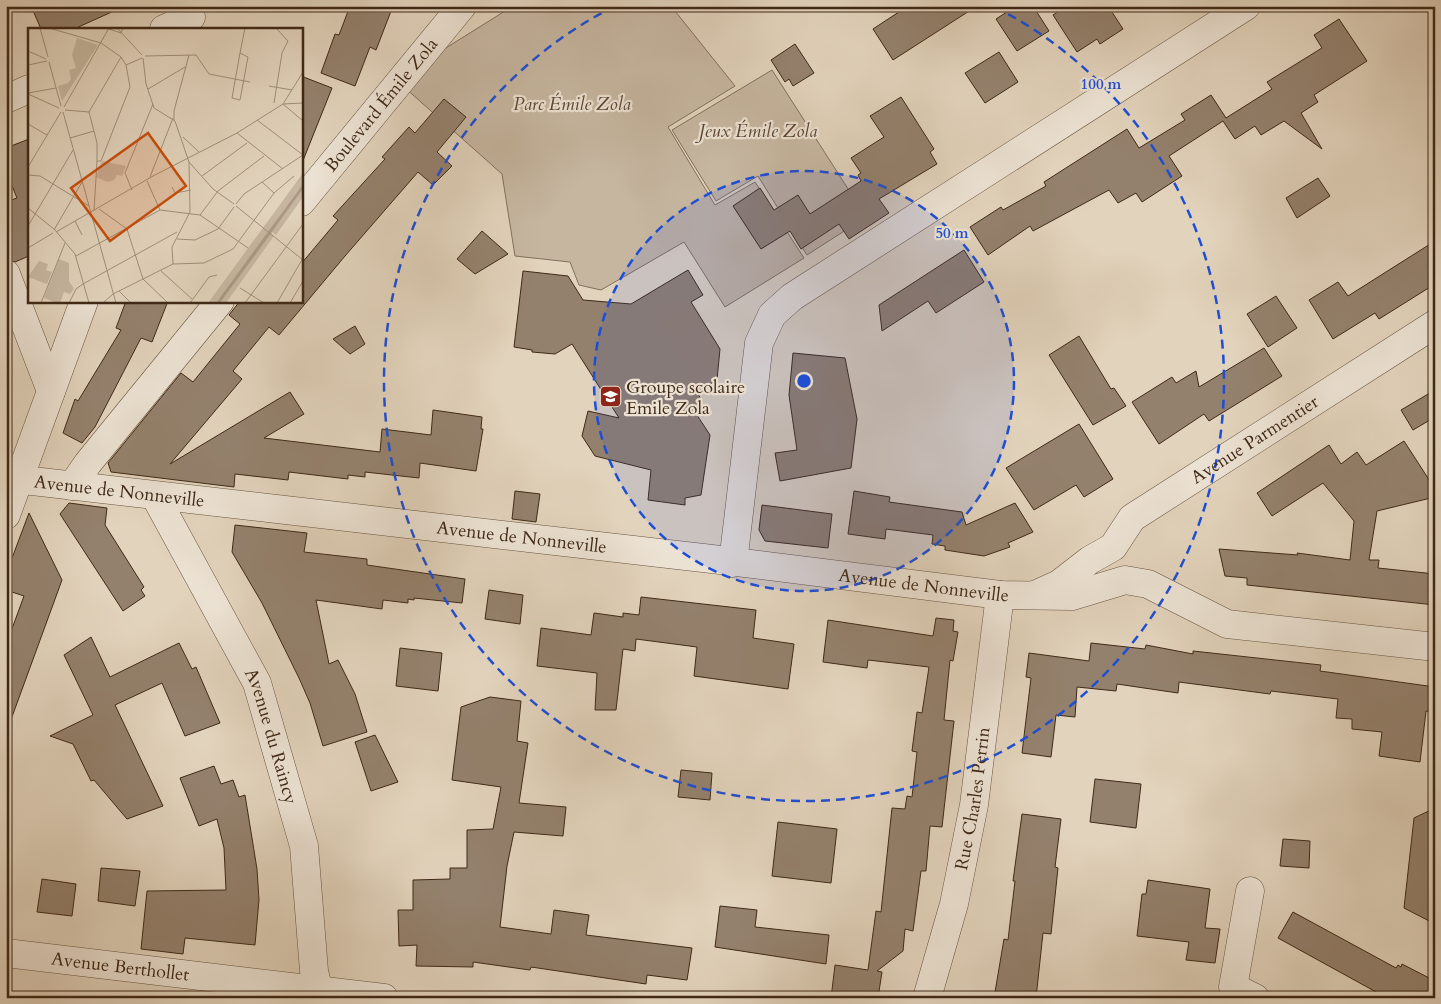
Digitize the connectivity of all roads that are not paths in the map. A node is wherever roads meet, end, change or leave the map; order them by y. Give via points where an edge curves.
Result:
1 (462, 6) edge
2 (1246, 6) edge
3 (191, 17) edge
4 (166, 28) edge
5 (28, 89) edge
6 (6, 99) edge
7 (302, 201) edge
8 (6, 274) edge
9 (84, 302) edge
10 (219, 302) edge
11 (1435, 324) edge
12 (51, 391) junction
13 (13, 479) edge
14 (72, 486) junction
15 (156, 496) junction
16 (6, 515) edge
17 (1114, 547) junction
18 (733, 563) junction
19 (1125, 580) junction
20 (1000, 595) junction
21 (1036, 595) junction
22 (1435, 647) edge
23 (1250, 891) dead end
24 (6, 953) edge
25 (319, 994) edge
26 (384, 998) edge
27 (927, 998) edge
28 (1255, 998) edge

1 - 7 street, Boulevard Émile Zola
2 - 18 street via 792,298 772,315 759,343
3 - 4 street
5 - 6 street
8 - 12 street
9 - 12 street
10 - 14 street
11 - 17 street, Avenue Parmentier via 1132,518
12 - 13 street
13 - 14 street, Avenue de Nonneville
13 - 16 street
14 - 15 street, Avenue de Nonneville
15 - 18 street, Avenue de Nonneville
15 - 25 street, Avenue du Raincy via 257,683 304,846 314,971
17 - 19 street
17 - 21 street, Avenue de Nonneville via 1090,560 1059,584
18 - 20 street, Avenue de Nonneville
19 - 21 street, Avenue de Nonneville via 1072,596
19 - 22 street, Avenue de Nonneville via 1148,584 1227,624
20 - 21 street, Avenue de Nonneville
20 - 27 street, Rue Charles Perrin via 974,805 954,904
23 - 28 street via 1233,987
24 - 25 street, Avenue Berthollet
25 - 26 street, Avenue Berthollet

